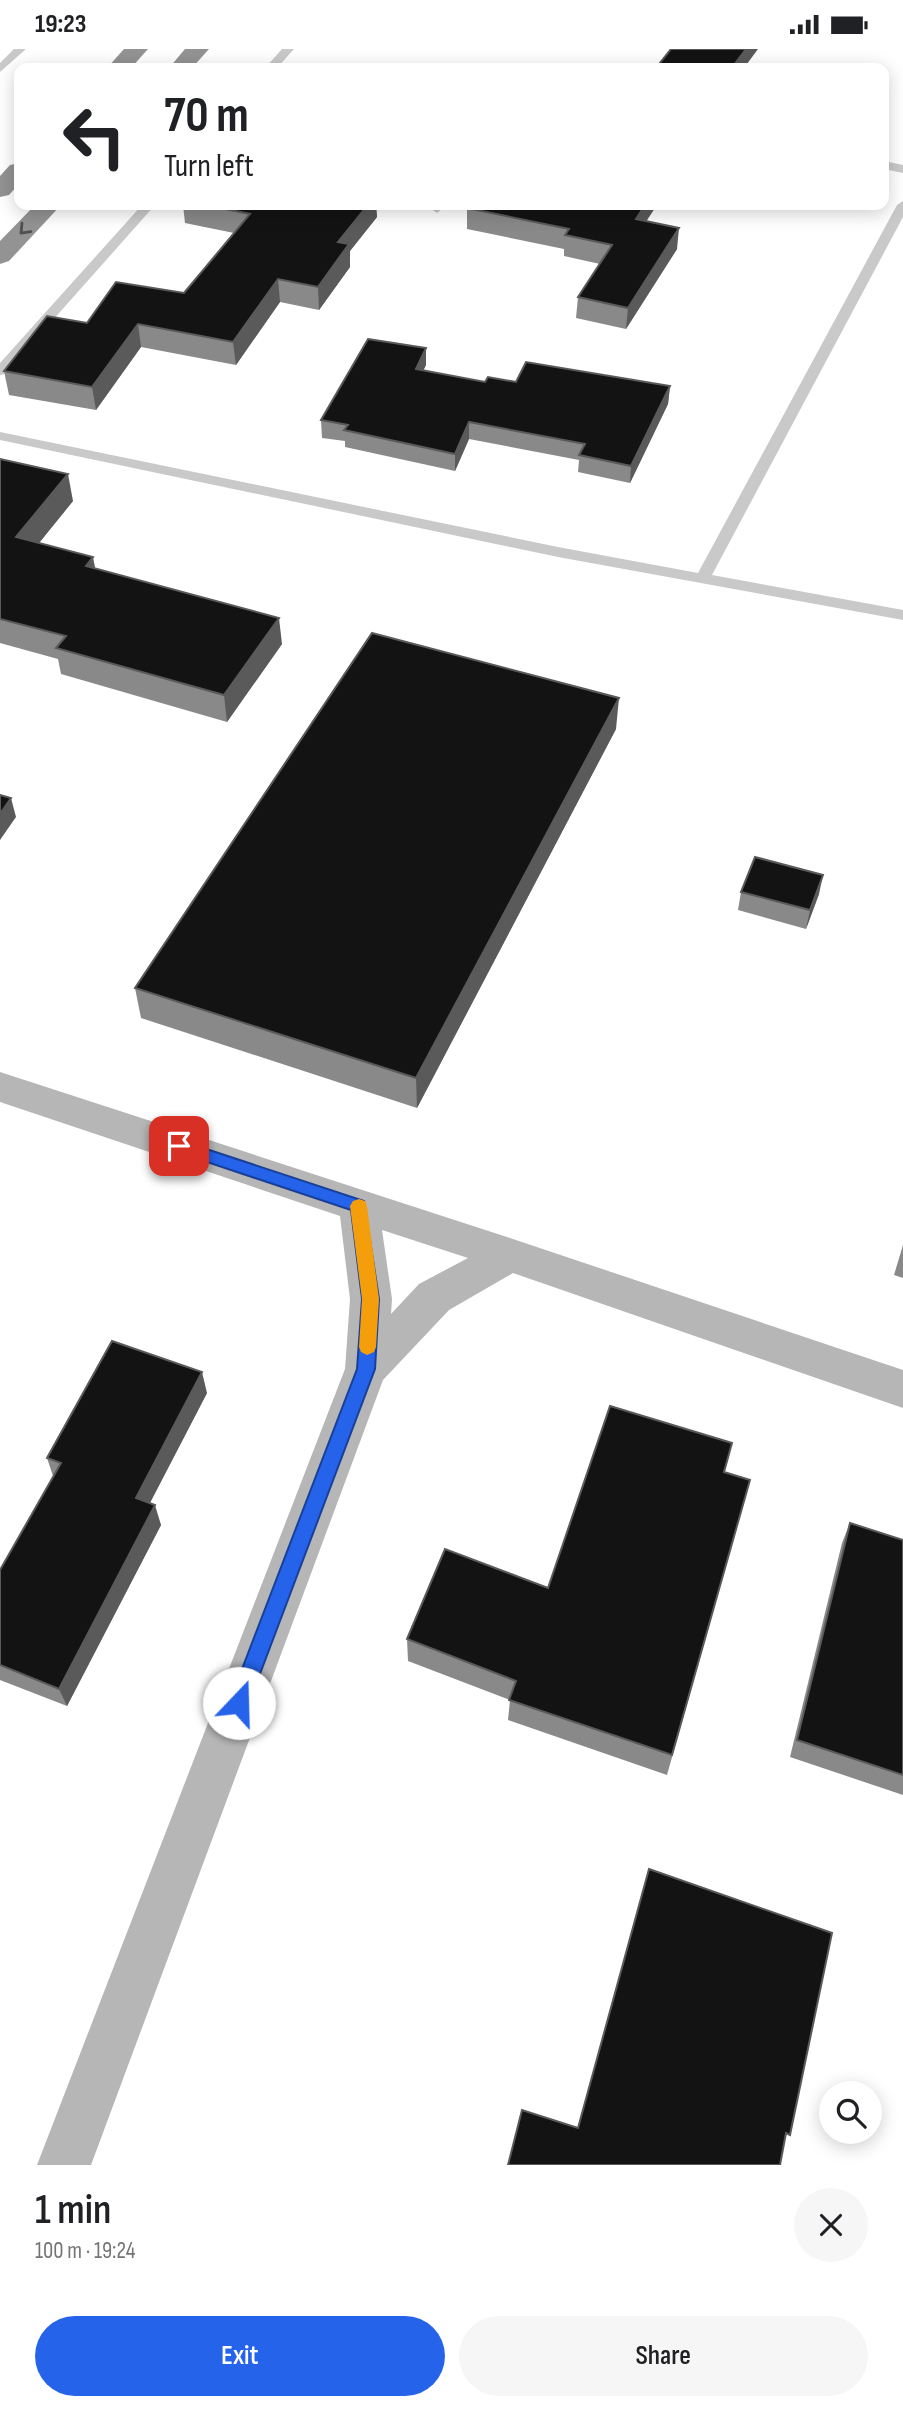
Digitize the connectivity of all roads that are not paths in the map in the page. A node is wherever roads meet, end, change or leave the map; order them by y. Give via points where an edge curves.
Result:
1 (20, 49) edge
2 (137, 49) edge
3 (198, 49) edge
4 (288, 49) edge
5 (123, 63) edge
6 (185, 63) edge
7 (275, 63) edge
8 (0, 69) edge
9 (14, 175) edge
10 (0, 190) edge
11 (903, 205) edge
12 (44, 210) edge
13 (145, 210) edge
14 (0, 256) edge
15 (0, 371) edge
16 (0, 436) edge
17 (702, 580) junction
18 (903, 615) edge
19 (0, 1087) edge
20 (359, 1205) junction
21 (510, 1255) junction
22 (366, 1369) junction
23 (903, 1389) edge
24 (64, 2165) edge

1 - 8 lane
2 - 5 highway
3 - 6 highway
4 - 7 lane
9 - 10 highway
11 - 17 lane
12 -> 14 highway
13 - 15 lane
16 - 17 lane
17 - 18 lane
19 - 20 street
20 - 21 street
20 - 22 street via 371,1299
21 - 22 street via 434,1297
21 - 23 street
22 - 24 street

